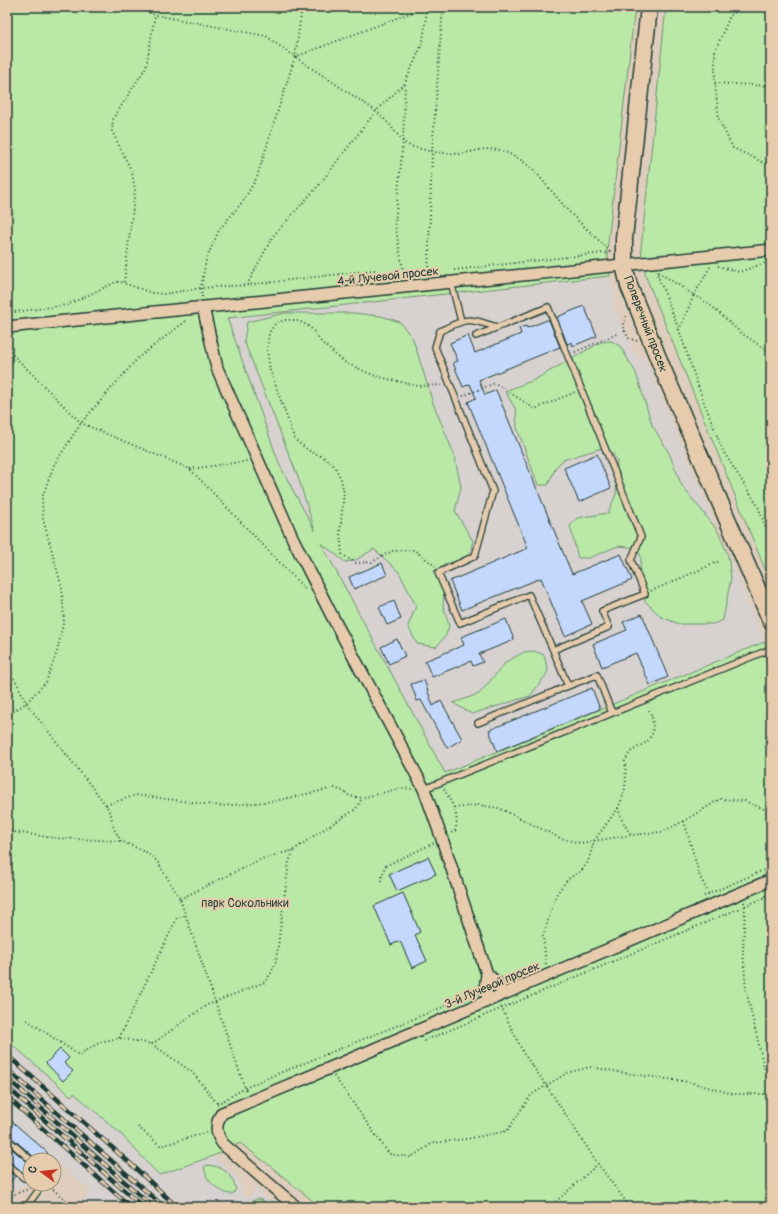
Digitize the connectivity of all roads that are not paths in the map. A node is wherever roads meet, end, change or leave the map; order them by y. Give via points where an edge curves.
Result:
1 (649, 7) edge
2 (771, 250) edge
3 (624, 265) junction
4 (451, 282) junction
5 (203, 307) junction
6 (461, 321) junction
7 (7, 327) edge
8 (497, 327) junction
9 (476, 336) dead end
10 (771, 621) edge
11 (771, 648) edge
12 (553, 650) junction
13 (568, 686) junction
14 (612, 713) junction
15 (478, 723) dead end
16 (424, 789) junction
17 (771, 880) edge
18 (496, 997) junction
19 (7, 1139) edge
20 (22, 1153) edge
21 (7, 1164) edge
22 (22, 1176) edge
23 (39, 1192) edge
24 (27, 1206) junction
25 (17, 1207) edge
26 (37, 1207) edge
27 (296, 1207) edge

1 - 3 street, Поперечный просек via 625,230
2 - 3 street, 4-й Лучевой просек
3 - 4 street, 4-й Лучевой просек
3 - 10 street, Поперечный просек via 629,286 661,365
4 - 5 street, 4-й Лучевой просек
4 - 6 lane
5 - 7 street, 4-й Лучевой просек
5 - 16 street via 218,368 293,539
6 - 8 lane via 470,319
6 - 12 lane via 440,331 434,347 493,491 475,556 438,573 460,623 529,594
8 - 9 lane
8 - 12 lane via 548,306 640,537 631,560 645,594 602,612 609,627
11 - 14 lane
12 - 13 lane
13 - 14 lane via 597,675
13 - 15 lane
14 - 16 lane
16 - 18 street via 486,974 485,990
17 - 18 street, 3-й Лучевой просек
18 - 27 street, 3-й Лучевой просек via 332,1073 222,1112 216,1129 223,1144
19 - 20 lane
21 - 22 lane
23 - 24 lane
24 - 25 lane
24 - 26 lane

